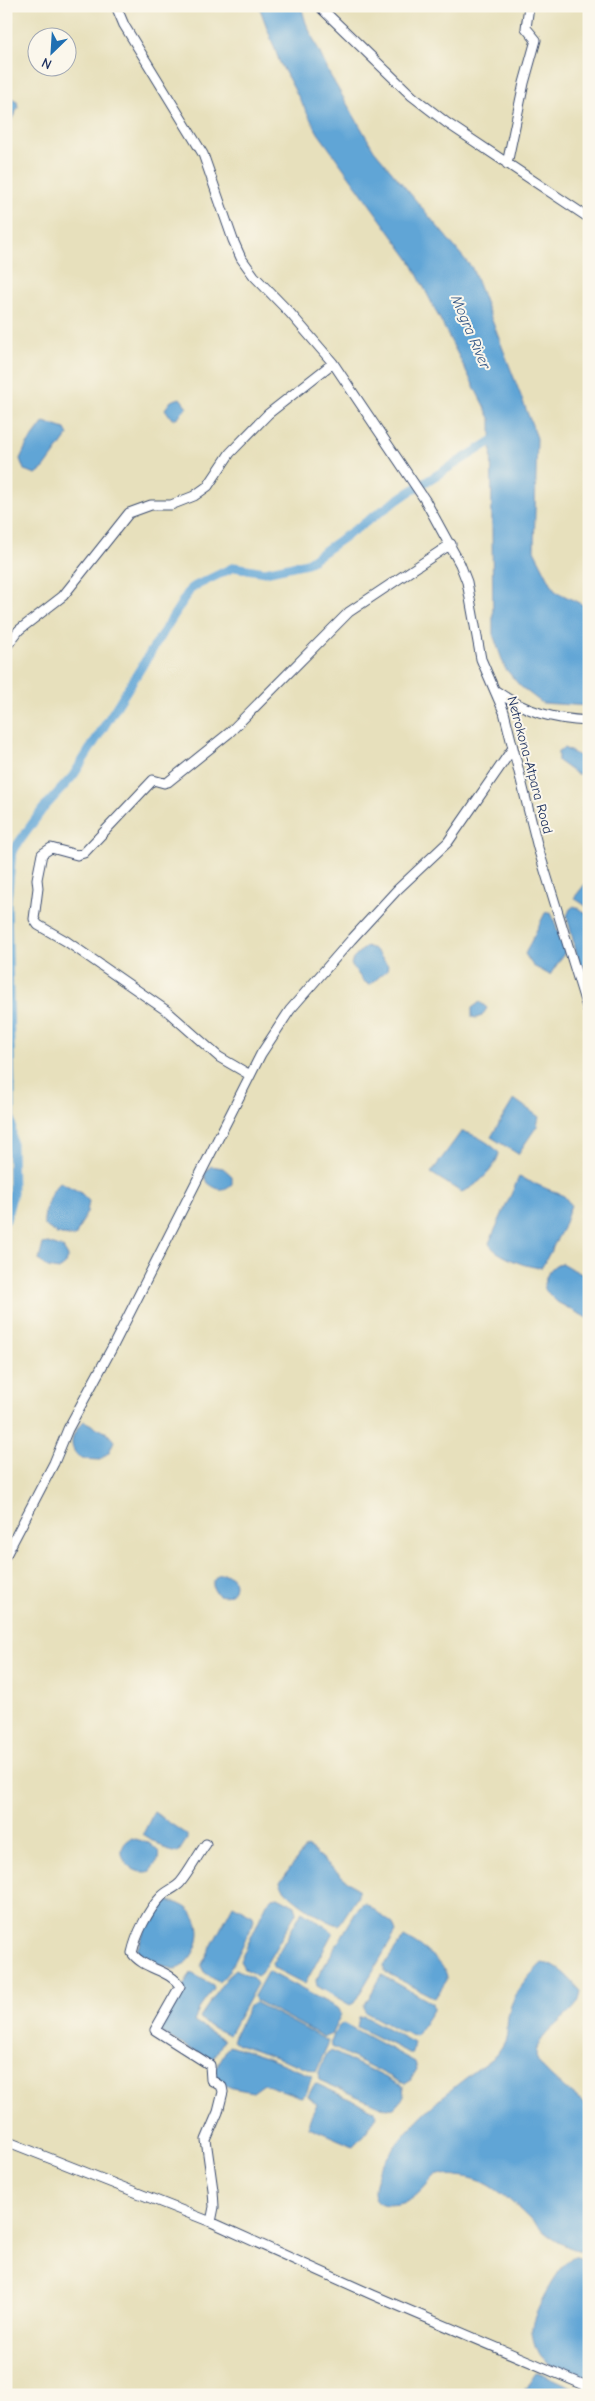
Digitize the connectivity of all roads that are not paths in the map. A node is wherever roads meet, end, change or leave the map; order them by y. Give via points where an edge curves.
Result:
1 (116, 6) edge
2 (529, 6) edge
3 (321, 8) dead end
4 (507, 164) junction
5 (589, 218) edge
6 (333, 362) junction
7 (451, 544) junction
8 (6, 647) edge
9 (496, 691) junction
10 (589, 721) edge
11 (513, 748) junction
12 (589, 972) edge
13 (579, 980) junction
14 (589, 1014) edge
15 (250, 1075) junction
16 (6, 1555) edge
17 (206, 1844) dead end
18 (6, 2141) edge
19 (211, 2222) junction
20 (589, 2387) edge

1 - 6 street, Netrokona-Atpara Road via 124,25 210,168 241,258
2 - 4 street via 526,28 536,40
3 - 4 street via 412,96
4 - 5 street
6 - 7 street, Netrokona-Atpara Road via 426,500
6 - 8 street via 268,414 230,452 208,486 194,496 171,505 151,505 129,513 62,596 19,630
7 - 9 street, Netrokona-Atpara Road via 467,582 481,659
7 - 15 street via 349,612 229,733 168,782 154,779 150,782 84,853 77,855 52,848 42,854 34,919 38,925 167,1010 219,1057
9 - 10 street via 541,715
9 - 11 street, Netrokona-Atpara Road
11 - 13 street, Netrokona-Atpara Road via 538,848
11 - 15 street via 448,842 397,890 290,1010
12 - 13 street
13 - 14 street, Netrokona-Atpara Road
15 - 16 street
17 - 19 street via 184,1878 153,1906 134,1942 132,1953 140,1962 176,1980 180,1986 155,2030 210,2065 211,2080 222,2087 218,2112 206,2140 214,2199
18 - 19 street
19 - 20 street

